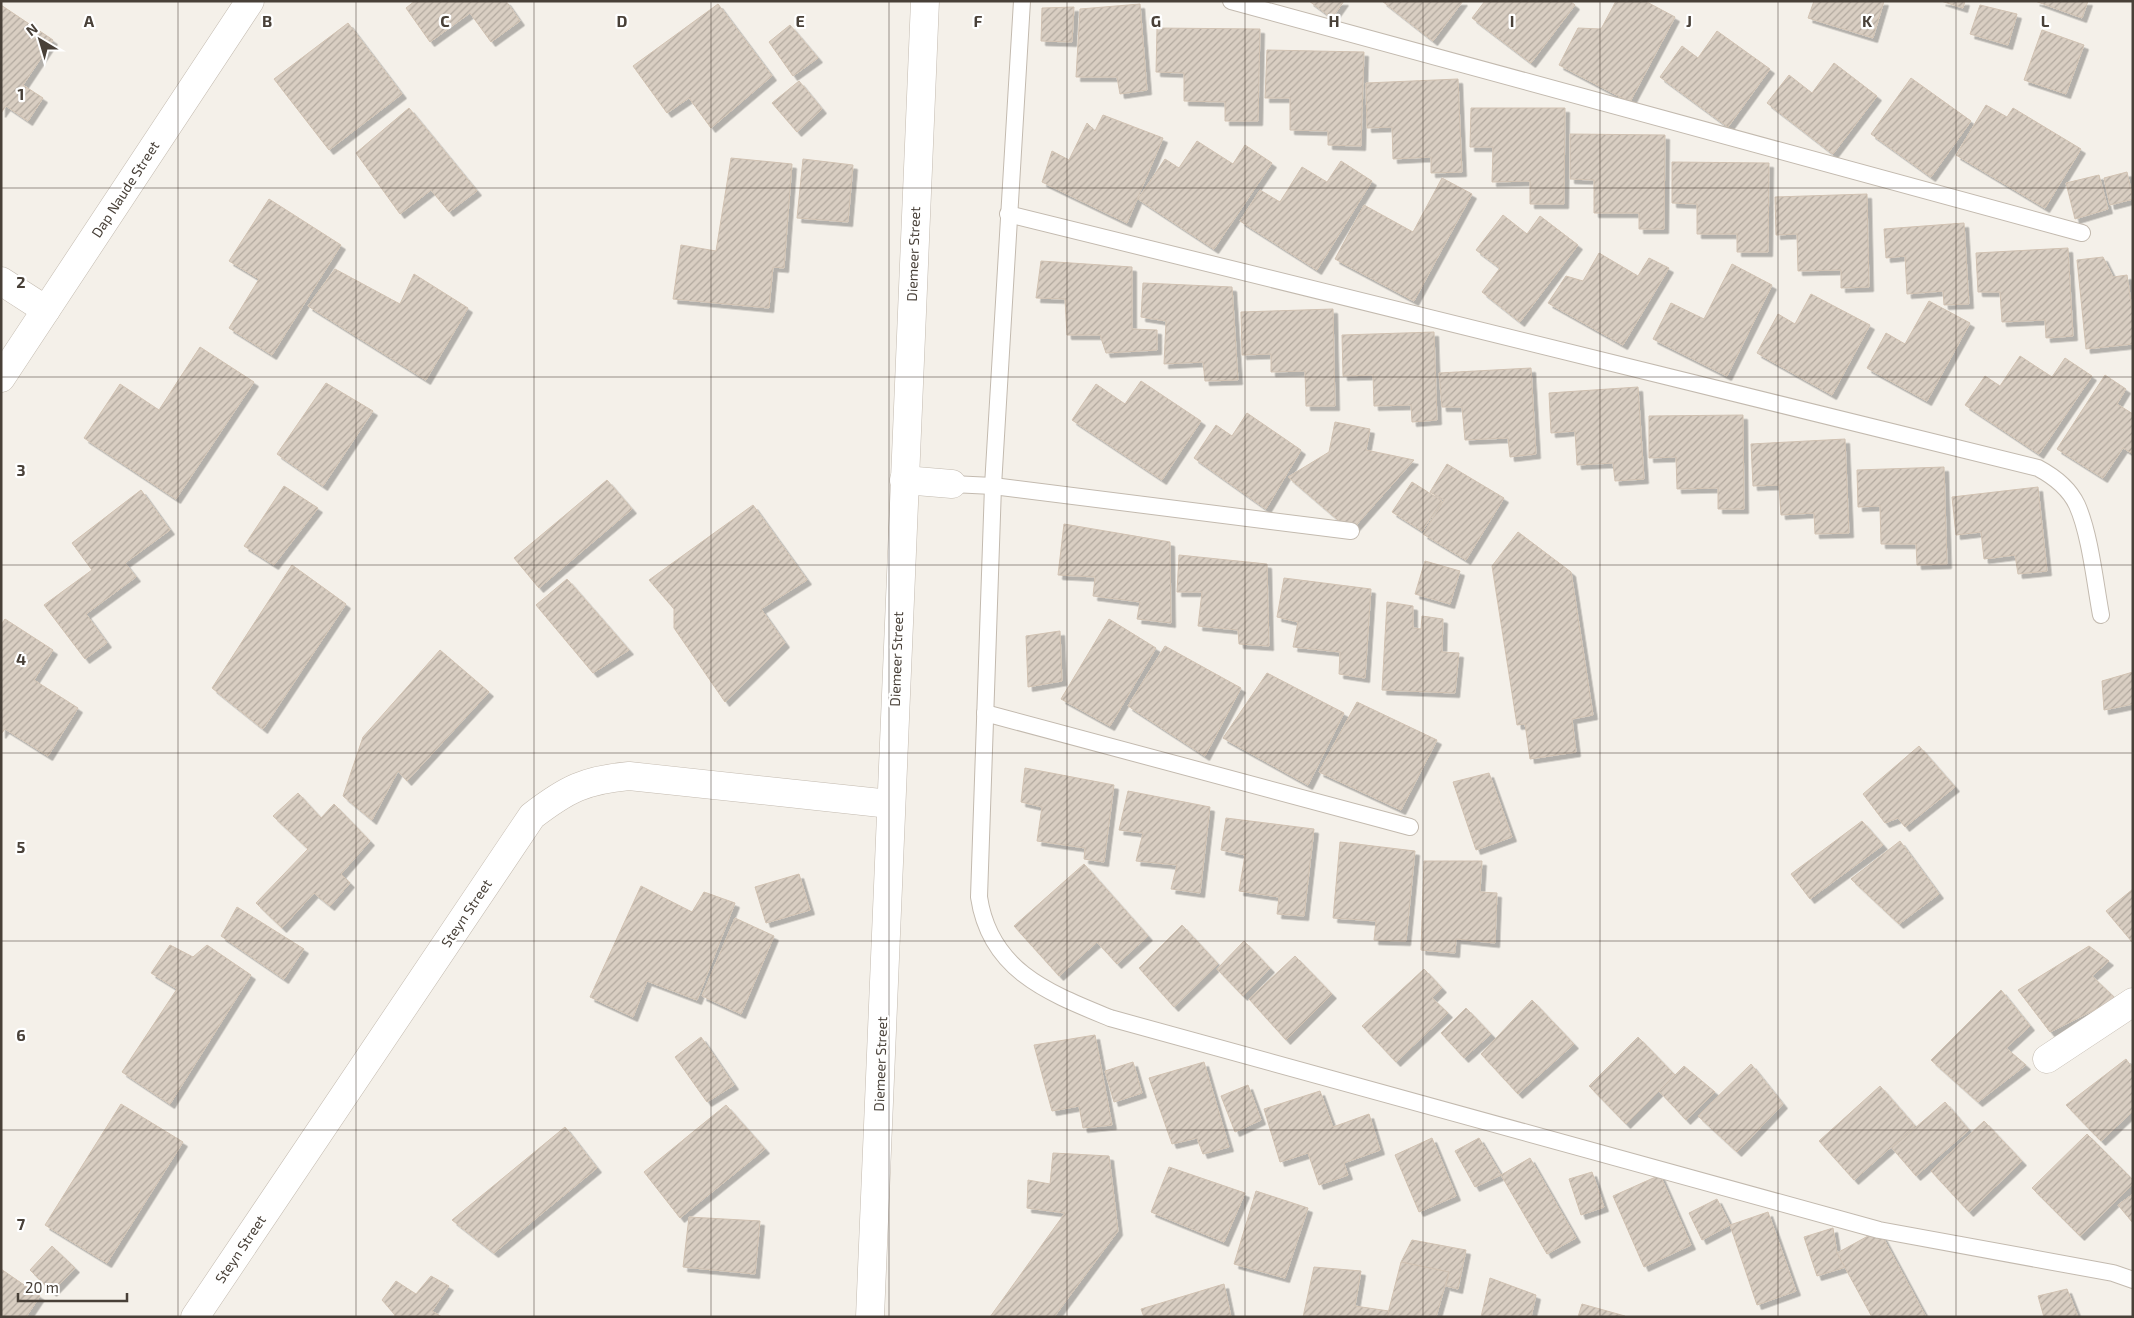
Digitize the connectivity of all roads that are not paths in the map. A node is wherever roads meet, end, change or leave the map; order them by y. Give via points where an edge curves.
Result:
1 (250, 1) edge
2 (925, 1) edge
3 (1022, 1) edge
4 (1232, 1) edge
5 (1008, 214) junction
6 (2082, 233) dead end
7 (1, 281) edge
8 (46, 310) junction
9 (1, 378) edge
10 (904, 480) junction
11 (952, 484) joint
12 (993, 486) junction
13 (1351, 532) dead end
14 (2101, 615) dead end
15 (985, 713) junction
16 (890, 804) junction
17 (1410, 827) dead end
18 (2133, 1002) edge
19 (2047, 1059) dead end
20 (2133, 1280) edge
21 (195, 1317) edge
22 (870, 1317) edge

1 - 8 street, Dap Naude Street
2 - 10 street, Diemeer Street
3 - 5 lane
4 - 6 lane
5 - 12 lane
5 - 14 lane via 2038,468 2059,482 2077,504
7 - 8 street
8 - 9 street, Dap Naude Street
10 - 11 street
10 - 16 street, Diemeer Street
11 - 12 lane
12 - 13 lane
12 - 15 lane
15 - 17 lane
15 - 20 lane via 979,897 982,917 1008,961 1032,982 1054,995 1110,1018 1879,1230 2113,1273
16 - 21 street, Steyn Street via 629,776 598,779 560,794 532,816
16 - 22 street, Diemeer Street
18 - 19 street

